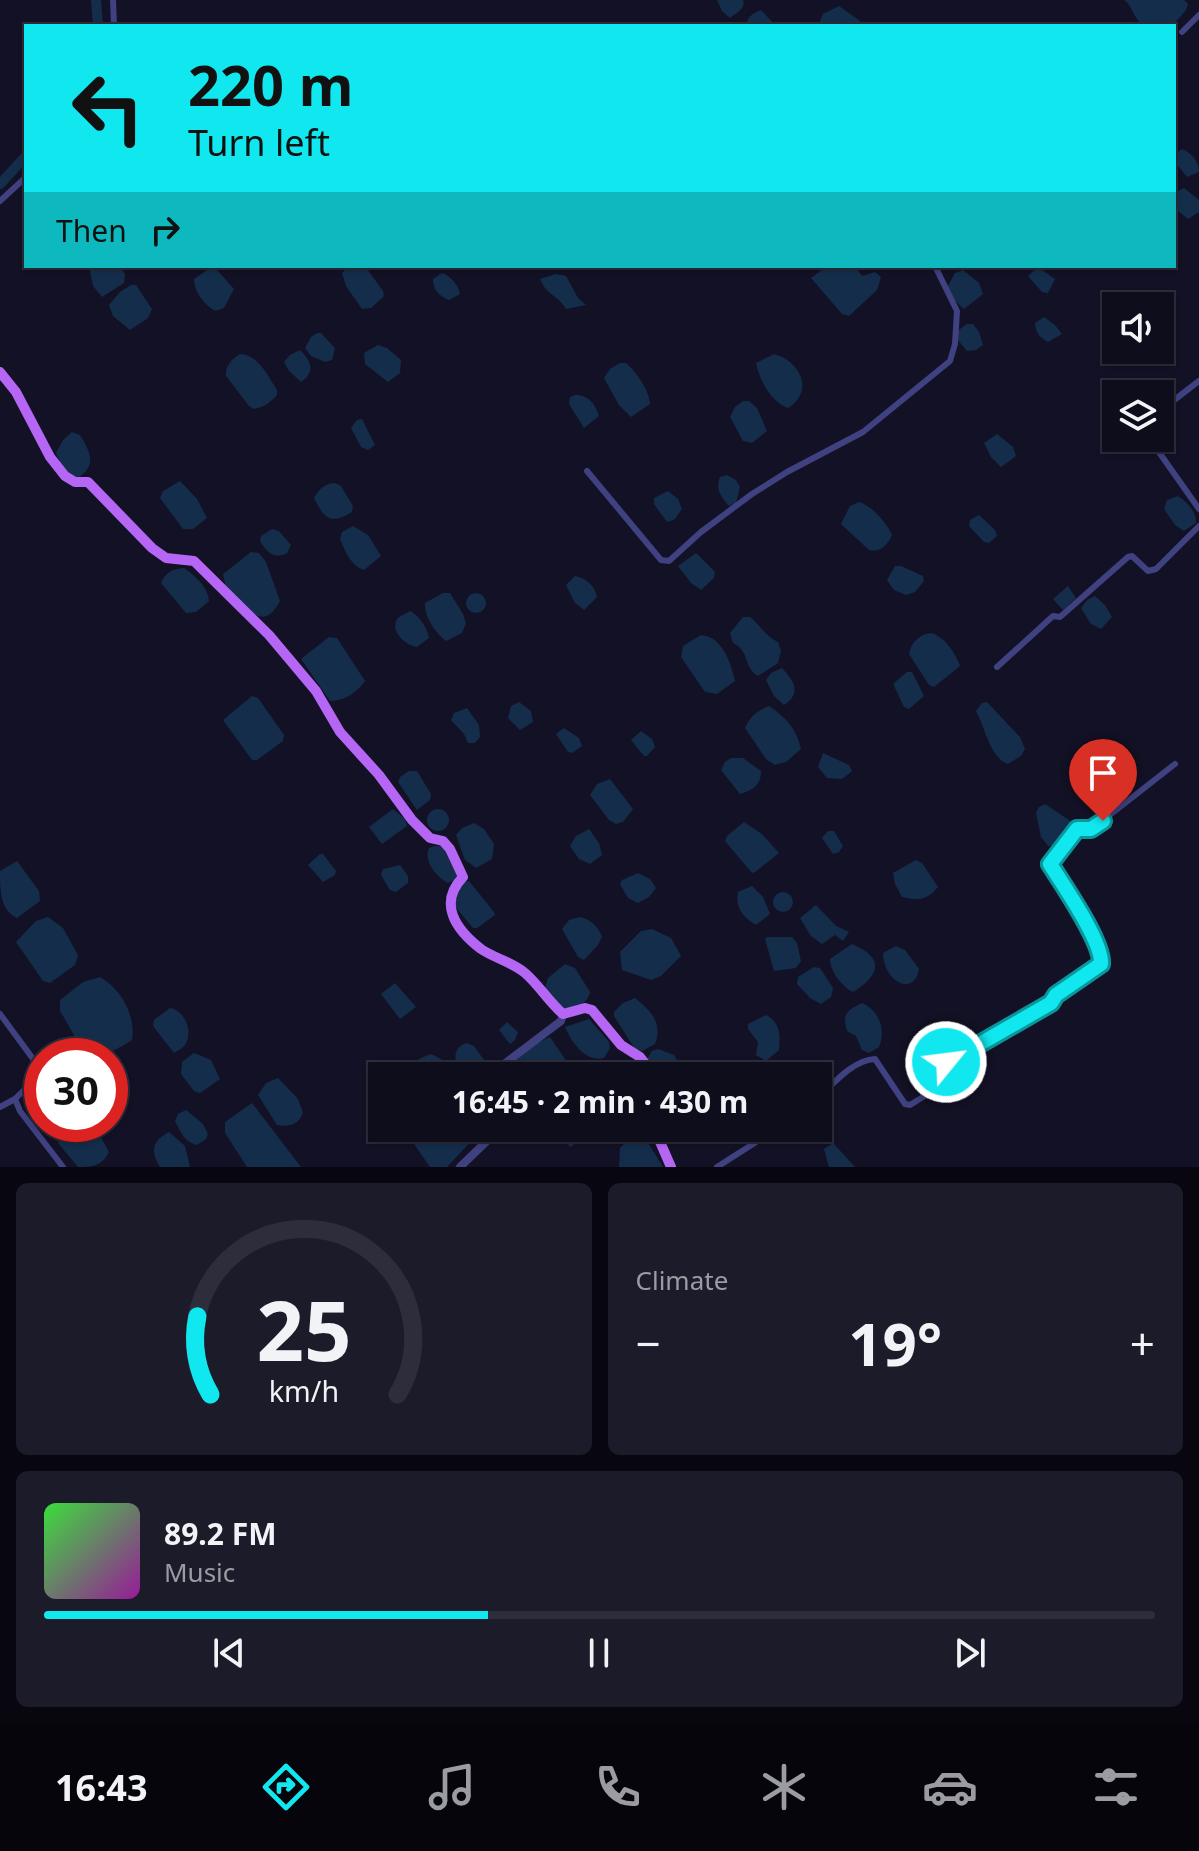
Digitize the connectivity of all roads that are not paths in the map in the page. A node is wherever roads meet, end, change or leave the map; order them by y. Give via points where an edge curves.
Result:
1 (113, 0) edge
2 (1199, 15) edge
3 (114, 24) edge
4 (1182, 32) dead end
5 (24, 179) edge
6 (0, 201) edge
7 (936, 268) edge
8 (0, 372) edge
9 (1199, 381) edge
10 (1174, 400) edge
11 (1159, 452) edge
12 (587, 471) dead end
13 (1199, 509) edge
14 (1199, 526) edge
15 (997, 667) dead end
16 (1175, 764) dead end
17 (0, 1014) edge
18 (563, 1014) junction
19 (24, 1047) edge
20 (507, 1062) edge
21 (644, 1062) edge
22 (832, 1086) edge
23 (24, 1090) edge
24 (15, 1099) junction
25 (0, 1107) edge
26 (486, 1142) edge
27 (660, 1142) edge
28 (756, 1142) edge
29 (63, 1167) edge
30 (460, 1167) edge
31 (671, 1167) edge
32 (717, 1167) edge

1 - 3 street
2 - 4 street
5 - 6 street
7 - 12 street via 957,311 950,361 863,432 764,487 669,561 661,560
8 - 18 main road via 65,476 88,482 166,558 194,561 284,651 340,732 412,820 450,849 463,877 449,900 460,928 481,949 522,971
9 - 10 street
11 - 13 street
14 - 15 street via 1156,569 1148,571 1128,557
16 - 22 street via 1091,829 1077,829 1050,864 1088,924 1101,964 1033,1014 946,1062 947,1082 910,1105 875,1059 866,1059
17 - 19 street
18 - 20 street via 561,1021
18 - 21 main road via 592,1010 621,1045
23 - 24 street
24 - 25 street
24 - 29 street
26 - 30 street
27 - 31 main road
28 - 32 street

